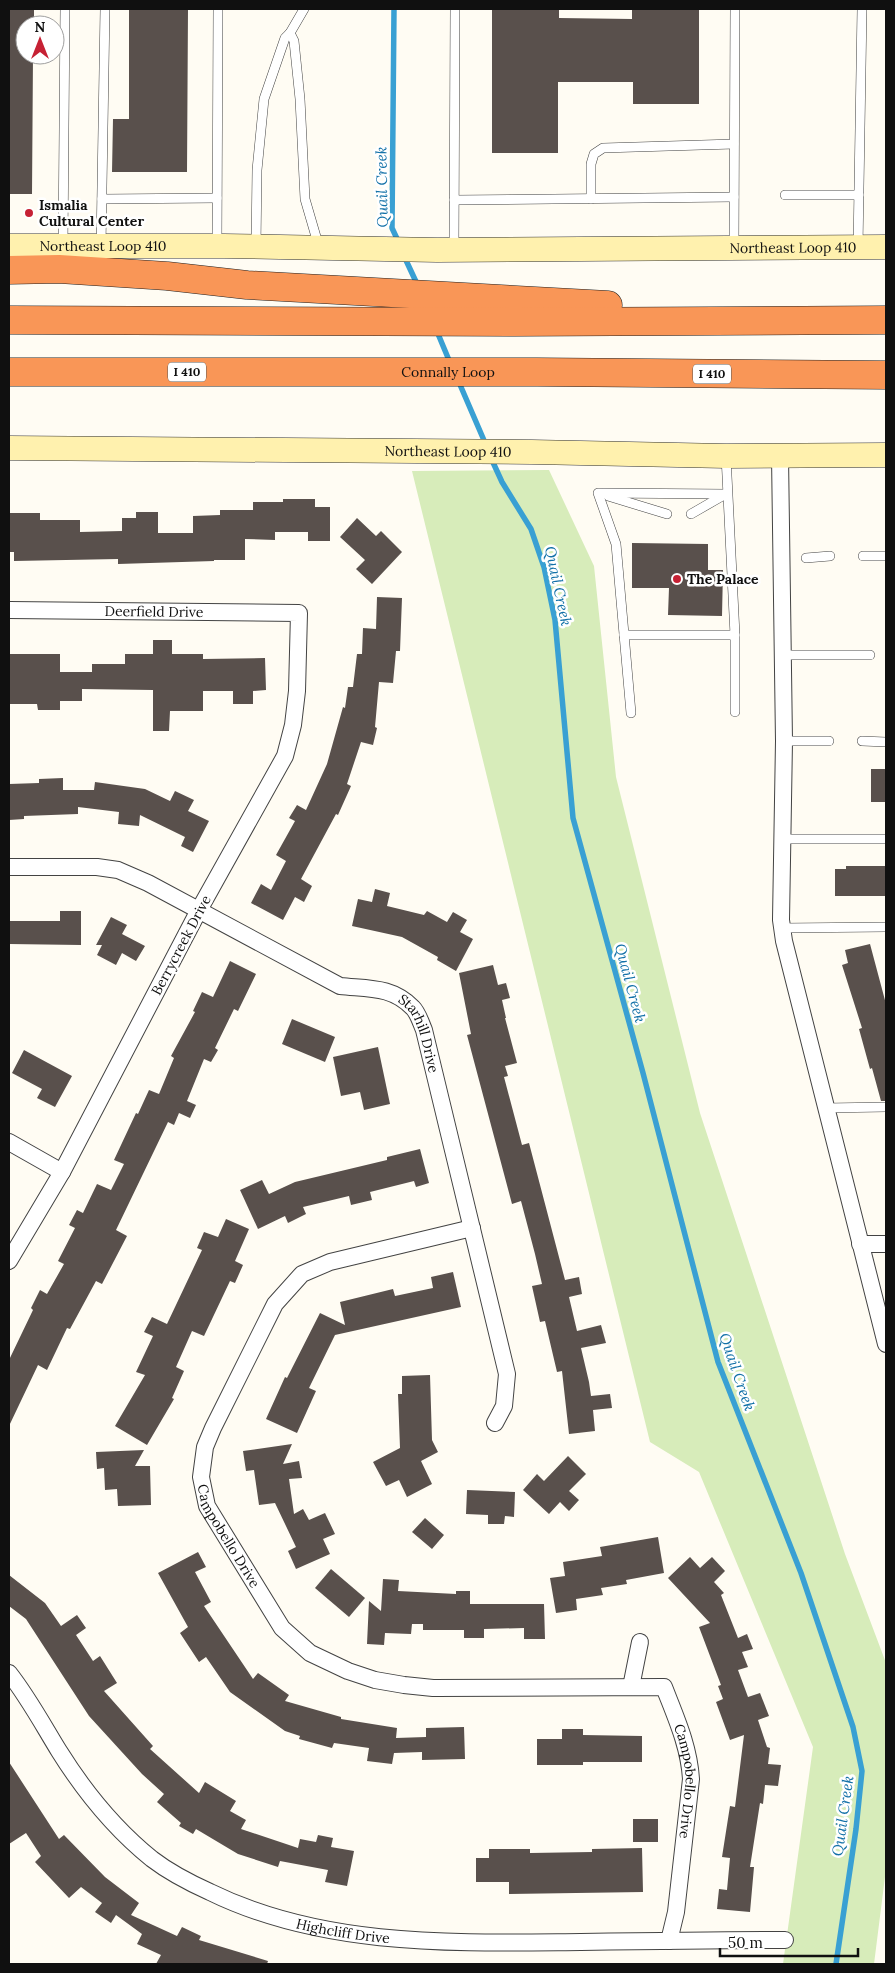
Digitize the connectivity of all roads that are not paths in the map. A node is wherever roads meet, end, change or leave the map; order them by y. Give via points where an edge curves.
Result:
1 (65, 9) edge
2 (104, 9) edge
3 (218, 9) edge
4 (304, 9) edge
5 (454, 9) edge
6 (736, 9) edge
7 (862, 9) edge
8 (290, 33) junction
9 (734, 144) junction
10 (859, 195) junction
11 (785, 196) dead end
12 (734, 197) junction
13 (217, 198) junction
14 (591, 198) junction
15 (102, 199) junction
16 (454, 200) junction
17 (9, 246) edge
18 (63, 246) junction
19 (101, 246) junction
20 (217, 246) junction
21 (256, 246) junction
22 (886, 246) edge
23 (319, 247) junction
24 (858, 247) junction
25 (734, 248) junction
26 (445, 250) junction
27 (9, 270) edge
28 (515, 311) junction
29 (9, 320) edge
30 (886, 320) edge
31 (9, 372) edge
32 (886, 375) edge
33 (9, 448) edge
34 (726, 456) junction
35 (780, 456) junction
36 (886, 456) edge
37 (598, 494) junction
38 (727, 494) junction
39 (667, 514) dead end
40 (691, 514) dead end
41 (830, 556) dead end
42 (863, 556) dead end
43 (886, 556) edge
44 (806, 558) dead end
45 (9, 610) edge
46 (299, 613) joint
47 (624, 635) junction
48 (735, 635) junction
49 (782, 655) junction
50 (870, 655) dead end
51 (735, 712) dead end
52 (631, 713) dead end
53 (784, 741) junction
54 (829, 741) dead end
55 (862, 741) dead end
56 (886, 742) edge
57 (782, 839) junction
58 (886, 839) edge
59 (9, 866) edge
60 (199, 910) junction
61 (886, 927) edge
62 (782, 928) junction
63 (886, 1107) edge
64 (826, 1108) junction
65 (9, 1142) edge
66 (62, 1172) junction
67 (472, 1228) junction
68 (860, 1244) junction
69 (886, 1244) edge
70 (9, 1261) edge
71 (886, 1344) edge
72 (495, 1423) dead end
73 (640, 1642) dead end
74 (9, 1673) edge
75 (631, 1687) junction
76 (785, 1940) dead end
77 (669, 1941) junction

1 - 18 lane
2 - 15 lane
3 - 13 lane
4 - 8 lane
5 - 16 lane
6 - 9 lane
7 - 10 lane
8 - 21 lane via 285,38 264,99 257,170
8 - 23 lane via 294,41 300,99 305,200
9 - 12 lane
9 - 14 lane via 603,148 594,154 591,164
10 - 11 lane
10 - 24 lane
12 - 14 lane
12 - 25 lane
13 - 15 lane
13 - 20 lane
14 - 16 lane
15 - 19 lane
16 - 26 lane
17 - 18 main road, Northeast Loop 410
18 - 19 main road, Northeast Loop 410
19 - 20 main road, Northeast Loop 410
20 - 21 main road, Northeast Loop 410
21 - 23 main road, Northeast Loop 410
22 - 24 main road, Northeast Loop 410
23 - 26 main road, Northeast Loop 410
24 - 25 main road, Northeast Loop 410
25 - 26 main road, Northeast Loop 410
27 - 28 highway via 59,269 167,276
28 - 29 highway via 333,322
28 - 30 highway
31 - 32 highway, Connally Loop / I 410
33 - 34 main road, Northeast Loop 410
34 - 35 main road, Northeast Loop 410
34 - 38 lane
35 - 36 main road, Northeast Loop 410
35 - 49 street
37 - 38 lane
37 - 39 lane
37 - 47 lane via 616,544
38 - 40 lane
38 - 48 lane
41 - 44 lane
42 - 43 lane
45 - 46 street, Deerfield Drive
46 - 60 street, Berrycreek Drive via 297,691 285,756
47 - 48 lane
47 - 52 lane
48 - 51 lane
49 - 50 lane
49 - 53 street
53 - 54 lane
53 - 57 street
55 - 56 lane
57 - 58 lane
57 - 62 street
59 - 60 street, Starhill Drive via 118,870 148,882
60 - 66 street, Berrycreek Drive
60 - 67 street, Starhill Drive via 340,986 368,987 395,994 414,1009 424,1030
61 - 62 lane
62 - 64 street
63 - 64 lane
64 - 68 street
65 - 66 street
66 - 70 street, Berrycreek Drive
67 - 72 street, Starhill Drive via 507,1374 504,1406
67 - 75 street, Campobello Drive via 330,1262 302,1274 275,1304 205,1447 202,1477 207,1506 282,1628 310,1653 348,1671 394,1683 433,1688
68 - 69 street
68 - 71 street
73 - 75 street
74 - 77 street, Highcliff Drive via 60,1753 120,1830 153,1860 232,1903 300,1925 386,1938 482,1943
75 - 77 street, Campobello Drive via 664,1687 690,1760 677,1903
76 - 77 street, Highcliff Drive

